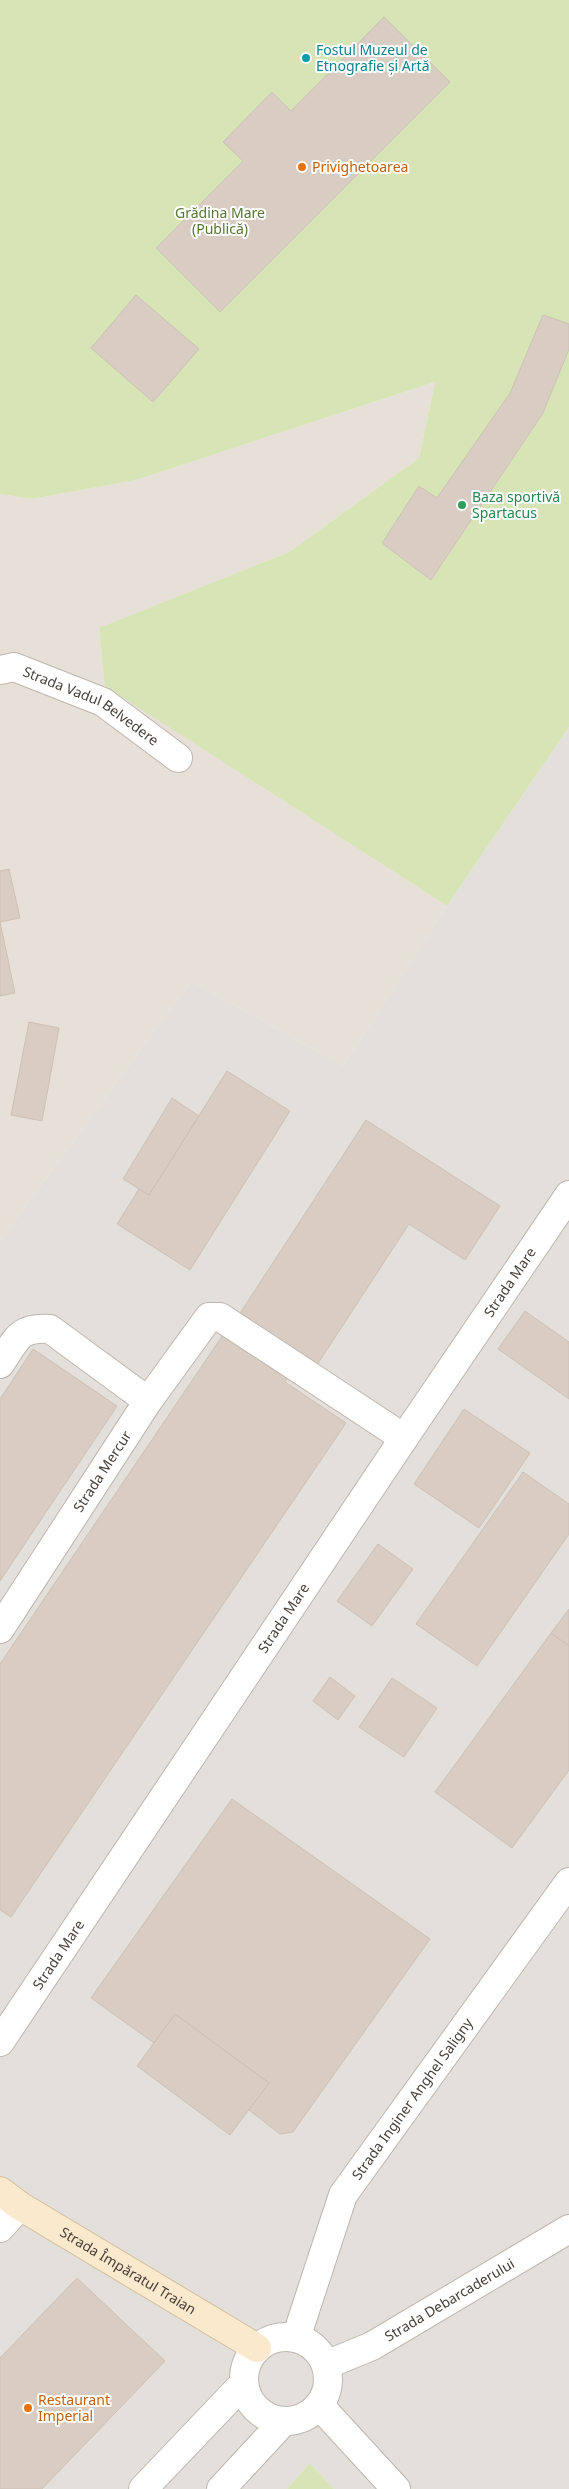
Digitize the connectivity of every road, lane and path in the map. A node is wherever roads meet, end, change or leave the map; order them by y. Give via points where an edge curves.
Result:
1 (0, 670) edge
2 (178, 758) dead end
3 (569, 1195) edge
4 (0, 1364) edge
5 (148, 1401) junction
6 (404, 1438) junction
7 (0, 1629) edge
8 (569, 1882) edge
9 (0, 2042) edge
10 (10, 2198) edge
11 (0, 2228) edge
12 (569, 2229) edge
13 (296, 2338) junction
14 (257, 2348) junction
15 (326, 2365) junction
16 (244, 2384) junction
17 (319, 2405) junction
18 (283, 2422) junction
19 (143, 2489) edge
20 (221, 2489) edge
21 (396, 2489) edge

1 - 2 street, Strada Vadul Belvedere via 14,667 103,702
3 - 6 street, Strada Mare
4 - 5 street via 20,1335 33,1328 50,1328
5 - 6 street, Strada Mercur via 209,1316 220,1317
5 - 7 street, Strada Mercur
6 - 9 street, Strada Mare
8 - 13 street, Strada Inginer Anghel Saligny via 343,2196
10 - 11 street
10 - 14 street, Strada Împăratul Traian
12 - 15 street, Strada Debarcaderului via 372,2346
13 - 14 street via 269,2340
13 - 15 street via 309,2343 320,2353
14 - 16 street via 249,2358
15 - 17 street via 326,2392
16 - 18 street via 252,2405 261,2414
16 - 19 street
17 - 18 street via 297,2420
17 - 21 street
18 - 20 street

